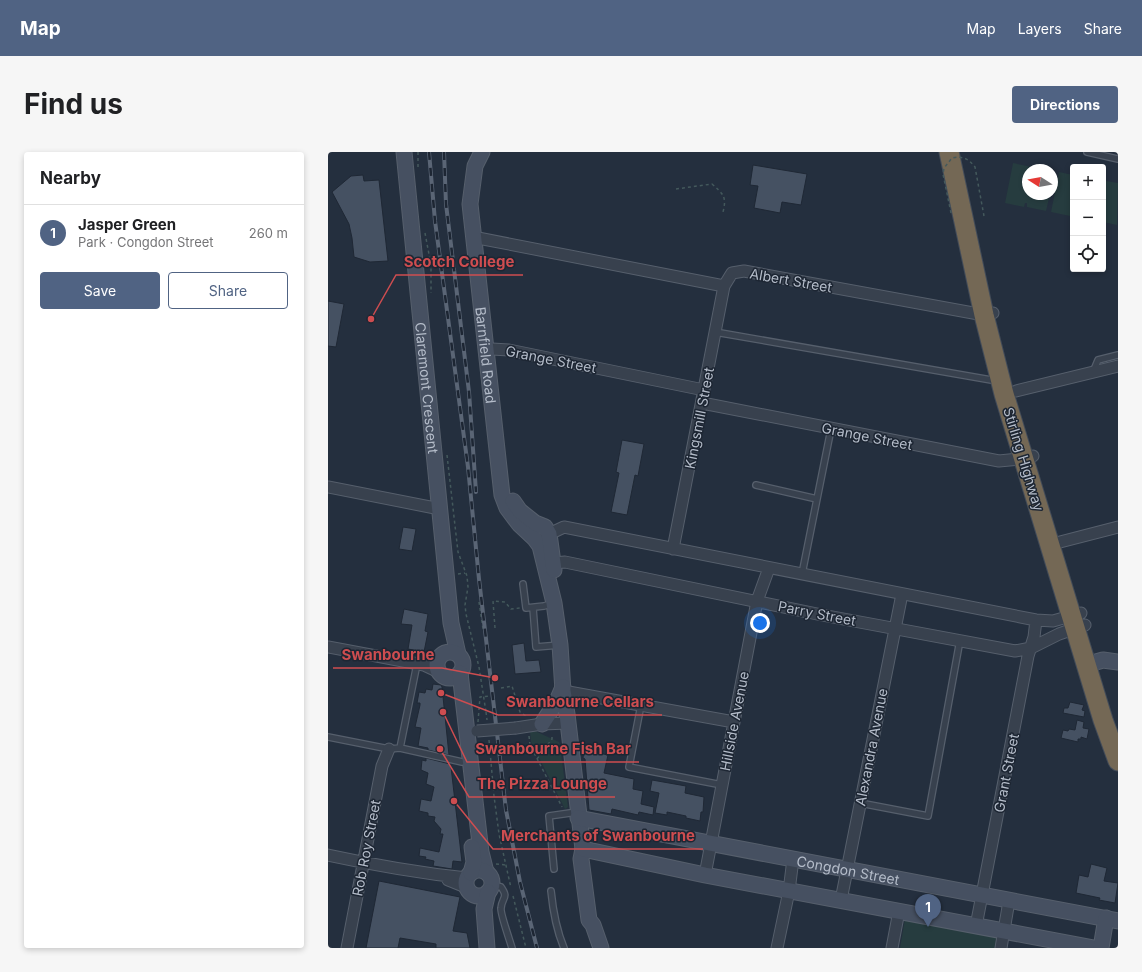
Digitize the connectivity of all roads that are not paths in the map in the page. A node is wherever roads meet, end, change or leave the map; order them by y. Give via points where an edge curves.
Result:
1 (404, 152) edge
2 (482, 152) edge
3 (489, 152) edge
4 (949, 152) edge
5 (962, 152) edge
6 (1087, 152) edge
7 (1118, 159) edge
8 (478, 238) junction
9 (724, 286) junction
10 (989, 314) junction
11 (715, 332) junction
12 (492, 349) junction
13 (1118, 355) edge
14 (1118, 366) edge
15 (1093, 372) junction
16 (1008, 386) junction
17 (704, 390) junction
18 (702, 403) junction
19 (831, 429) junction
20 (1029, 457) junction
21 (756, 486) dead end
22 (328, 487) edge
23 (817, 499) junction
24 (440, 509) junction
25 (1118, 527) edge
26 (547, 531) junction
27 (1060, 542) junction
28 (540, 546) junction
29 (673, 549) junction
30 (549, 562) junction
31 (769, 568) junction
32 (802, 574) junction
33 (523, 584) dead end
34 (902, 594) junction
35 (757, 601) junction
36 (554, 603) junction
37 (533, 608) junction
38 (1036, 620) junction
39 (1078, 621) junction
40 (894, 628) junction
41 (960, 640) junction
42 (560, 645) junction
43 (328, 647) edge
44 (1031, 648) junction
45 (454, 653) junction
46 (1096, 662) junction
47 (1118, 662) edge
48 (438, 669) junction
49 (563, 689) junction
50 (641, 705) junction
51 (568, 719) junction
52 (734, 722) junction
53 (540, 725) junction
54 (470, 730) junction
55 (1118, 733) edge
56 (328, 737) edge
57 (395, 749) junction
58 (1118, 761) edge
59 (462, 762) junction
60 (722, 785) junction
61 (860, 803) junction
62 (575, 814) junction
63 (711, 844) junction
64 (582, 849) junction
65 (328, 855) edge
66 (793, 859) junction
67 (364, 863) junction
68 (554, 869) dead end
69 (847, 870) junction
70 (705, 875) junction
71 (478, 883) junction
72 (551, 891) dead end
73 (789, 891) junction
74 (982, 895) junction
75 (840, 900) junction
76 (1009, 901) junction
77 (899, 911) junction
78 (1112, 919) edge
79 (976, 926) junction
80 (1004, 931) junction
81 (347, 948) edge
82 (479, 948) edge
83 (487, 948) edge
84 (512, 948) edge
85 (564, 948) edge
86 (601, 948) edge
87 (778, 948) edge
88 (892, 948) edge
89 (1000, 948) edge
90 (1094, 948) edge
91 (1101, 948) edge

1 - 24 street, Claremont Crescent
2 - 28 street, Barnfield Road via 475,166 470,204 502,495 507,508
3 - 8 street, Barnfield Road via 482,166 476,194
4 - 10 highway, Stirling Highway
5 - 10 highway, Stirling Highway
6 - 7 lane
8 - 9 street
8 - 12 street, Barnfield Road
9 - 10 street, Albert Street via 732,273 744,271
9 - 11 street, Kingsmill Street
10 - 16 highway, Stirling Highway
11 - 16 lane
11 - 17 street, Kingsmill Street
12 - 17 street, Grange Street via 509,350
12 - 26 street, Barnfield Road via 509,493 520,511
13 - 15 lane via 1098,360
14 - 15 street
15 - 16 street
16 - 20 highway, Stirling Highway
17 - 18 street, Kingsmill Street
18 - 19 street, Grange Street
18 - 29 street, Kingsmill Street
19 - 20 street, Grange Street via 999,461
19 - 23 lane
20 - 27 highway, Stirling Highway
20 - 39 highway, Stirling Highway
21 - 23 lane
22 - 24 street
23 - 32 lane
24 - 45 street, Claremont Crescent
25 - 27 street
26 - 28 street
26 - 29 street via 564,527
26 - 30 street
27 - 39 highway, Stirling Highway
28 - 30 street
29 - 31 street
30 - 35 street, Parry Street via 565,562
30 - 36 street
31 - 32 street
31 - 35 street, Hillside Avenue
32 - 34 street
33 - 37 lane via 526,608
34 - 38 street
34 - 40 street, Alexandra Avenue
35 - 40 street, Parry Street
35 - 52 street, Hillside Avenue
36 - 37 lane
36 - 42 street
37 - 42 lane via 536,647
38 - 39 street
38 - 44 street, Grant Street
39 - 44 street, Parry Street
39 - 46 highway, Stirling Highway
39 - 58 highway, Stirling Highway via 1103,720
40 - 41 street, Parry Street
40 - 61 street, Alexandra Avenue
41 - 44 street, Parry Street via 1015,651
41 - 61 lane via 928,816
42 - 49 street
43 - 48 street
44 - 74 street, Grant Street
45 - 48 street via 442,655
45 - 48 street, Claremont Crescent via 461,657 463,666
46 - 47 street
46 - 55 highway, Stirling Highway
48 - 54 street, Claremont Crescent
48 - 57 lane
49 - 50 street
49 - 51 street
49 - 53 street
50 - 52 street
50 - 60 lane via 629,767
51 - 53 street via 550,720
51 - 62 street
52 - 60 street, Hillside Avenue
53 - 54 street, bridge
54 - 59 street, Claremont Crescent
54 - 71 street, Claremont Crescent via 481,852
56 - 57 lane
57 - 59 lane
57 - 67 street, Rob Roy Street via 382,766
59 - 71 street, Claremont Crescent
60 - 63 street, Hillside Avenue
61 - 69 street, Alexandra Avenue
62 - 63 street, Congdon Street
62 - 64 street
62 - 68 lane via 549,816
63 - 66 street, Congdon Street
63 - 70 street, Hillside Avenue
64 - 70 street
64 - 86 street via 588,858 596,917 594,925
65 - 67 street
66 - 69 street, Congdon Street
66 - 73 street
67 - 71 street
67 - 81 street, Rob Roy Street
69 - 74 street, Congdon Street
69 - 75 street, Alexandra Avenue
70 - 73 street
71 - 82 street, Claremont Crescent
71 - 83 street, Claremont Crescent via 484,909
71 - 84 lane via 501,887 506,896 501,908
72 - 85 lane via 554,917
73 - 75 street
73 - 87 street
74 - 76 street, Congdon Street
74 - 79 street, Grant Street
75 - 77 street
76 - 78 street, Congdon Street
76 - 80 street
77 - 79 street
77 - 88 street
78 - 91 street
79 - 80 street
80 - 89 street
80 - 90 street

